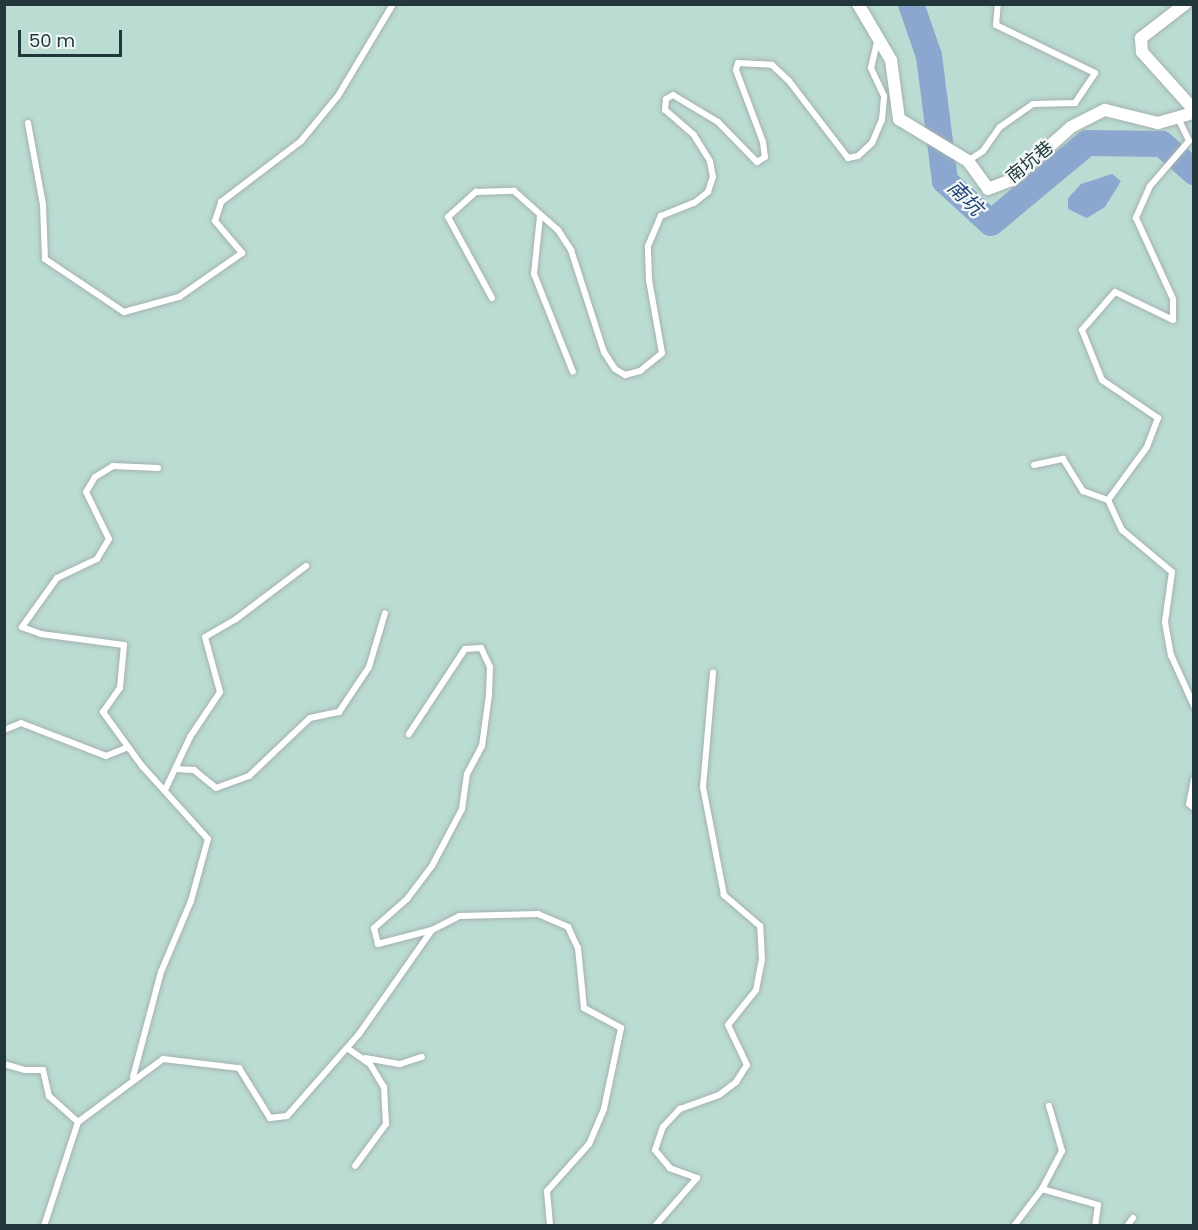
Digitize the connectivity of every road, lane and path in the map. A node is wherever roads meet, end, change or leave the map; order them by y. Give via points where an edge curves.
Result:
1 (393, 4) edge
2 (858, 4) edge
3 (998, 4) edge
4 (1185, 4) edge
5 (877, 42) junction
6 (1194, 112) edge
7 (1177, 118) junction
8 (28, 123) dead end
9 (967, 161) junction
10 (540, 216) junction
11 (492, 298) dead end
12 (573, 372) dead end
13 (1034, 465) dead end
14 (158, 468) dead end
15 (1108, 500) junction
16 (306, 566) dead end
17 (385, 613) dead end
18 (713, 672) dead end
19 (1194, 706) edge
20 (4, 730) edge
21 (409, 734) dead end
22 (128, 747) junction
23 (176, 769) junction
24 (1194, 779) edge
25 (165, 790) junction
26 (1194, 808) edge
27 (432, 930) junction
28 (347, 1047) junction
29 (422, 1057) dead end
30 (361, 1058) junction
31 (4, 1064) edge
32 (132, 1078) junction
33 (1049, 1106) dead end
34 (78, 1122) junction
35 (355, 1166) dead end
36 (1042, 1189) junction
37 (1133, 1218) dead end
38 (44, 1226) edge
39 (550, 1226) edge
40 (655, 1226) edge
41 (1014, 1226) edge
42 (1095, 1226) edge
43 (1127, 1226) edge

1 - 8 lane via 338,96 301,141 221,202 215,221 242,253 179,297 124,312 45,259 43,205
2 - 5 street, 南坑巷
3 - 9 lane via 996,25 1095,73 1075,103 1033,104 1000,127 983,151
4 - 6 street via 1141,38 1142,51
5 - 9 street, 南坑巷 via 891,60 899,119
5 - 10 lane via 871,68 884,96 882,120 872,143 858,156 848,158 789,81 772,65 738,63 736,70 763,142 765,157 757,162 718,122 673,95 666,99 665,110 694,135 710,161 713,177 708,192 694,204 661,216 648,246 649,280 662,353 640,371 625,375 615,369 604,352 571,250 558,230
6 - 7 street, 南坑巷
7 - 9 street, 南坑巷 via 1158,123 1105,110 1071,127 1012,180 988,189
7 - 15 lane via 1189,141 1150,186 1136,218 1173,299 1173,320 1115,292 1082,330 1102,380 1158,418 1147,447
10 - 11 lane via 514,191 498,190 476,192 448,217
10 - 12 lane via 534,274
13 - 15 lane via 1063,459 1083,491
14 - 22 lane via 113,465 95,477 86,492 109,539 97,559 57,578 22,627 41,634 124,645 120,688 103,712
15 - 19 lane via 1122,530 1172,572 1165,622 1171,655
16 - 23 lane via 236,619 205,637 220,692 190,737
17 - 23 lane via 369,667 339,712 310,718 249,776 216,788 194,770
18 - 40 lane via 703,787 724,895 760,926 762,960 756,990 728,1025 747,1065 736,1082 719,1095 681,1109 663,1127 655,1150 670,1168 697,1178
20 - 22 lane via 21,723 106,756
21 - 27 lane via 465,649 481,648 490,667 489,695 482,746 466,774 462,809 432,866 407,899 374,928 378,944
22 - 25 lane
23 - 25 lane
24 - 26 lane via 1189,804
25 - 32 lane via 208,839 191,901 161,972
27 - 28 lane
27 - 39 lane via 459,916 538,914 568,927 578,948 584,1008 621,1028 604,1109 589,1144 547,1191
28 - 30 lane
28 - 32 lane via 287,1116 270,1118 239,1068 163,1059
29 - 30 lane via 400,1064
30 - 35 lane via 370,1064 384,1087 386,1124
31 - 34 lane via 25,1071 43,1070 49,1096
32 - 34 lane
33 - 36 lane via 1062,1151
34 - 38 lane
36 - 41 lane
36 - 42 lane via 1098,1205
37 - 43 lane

